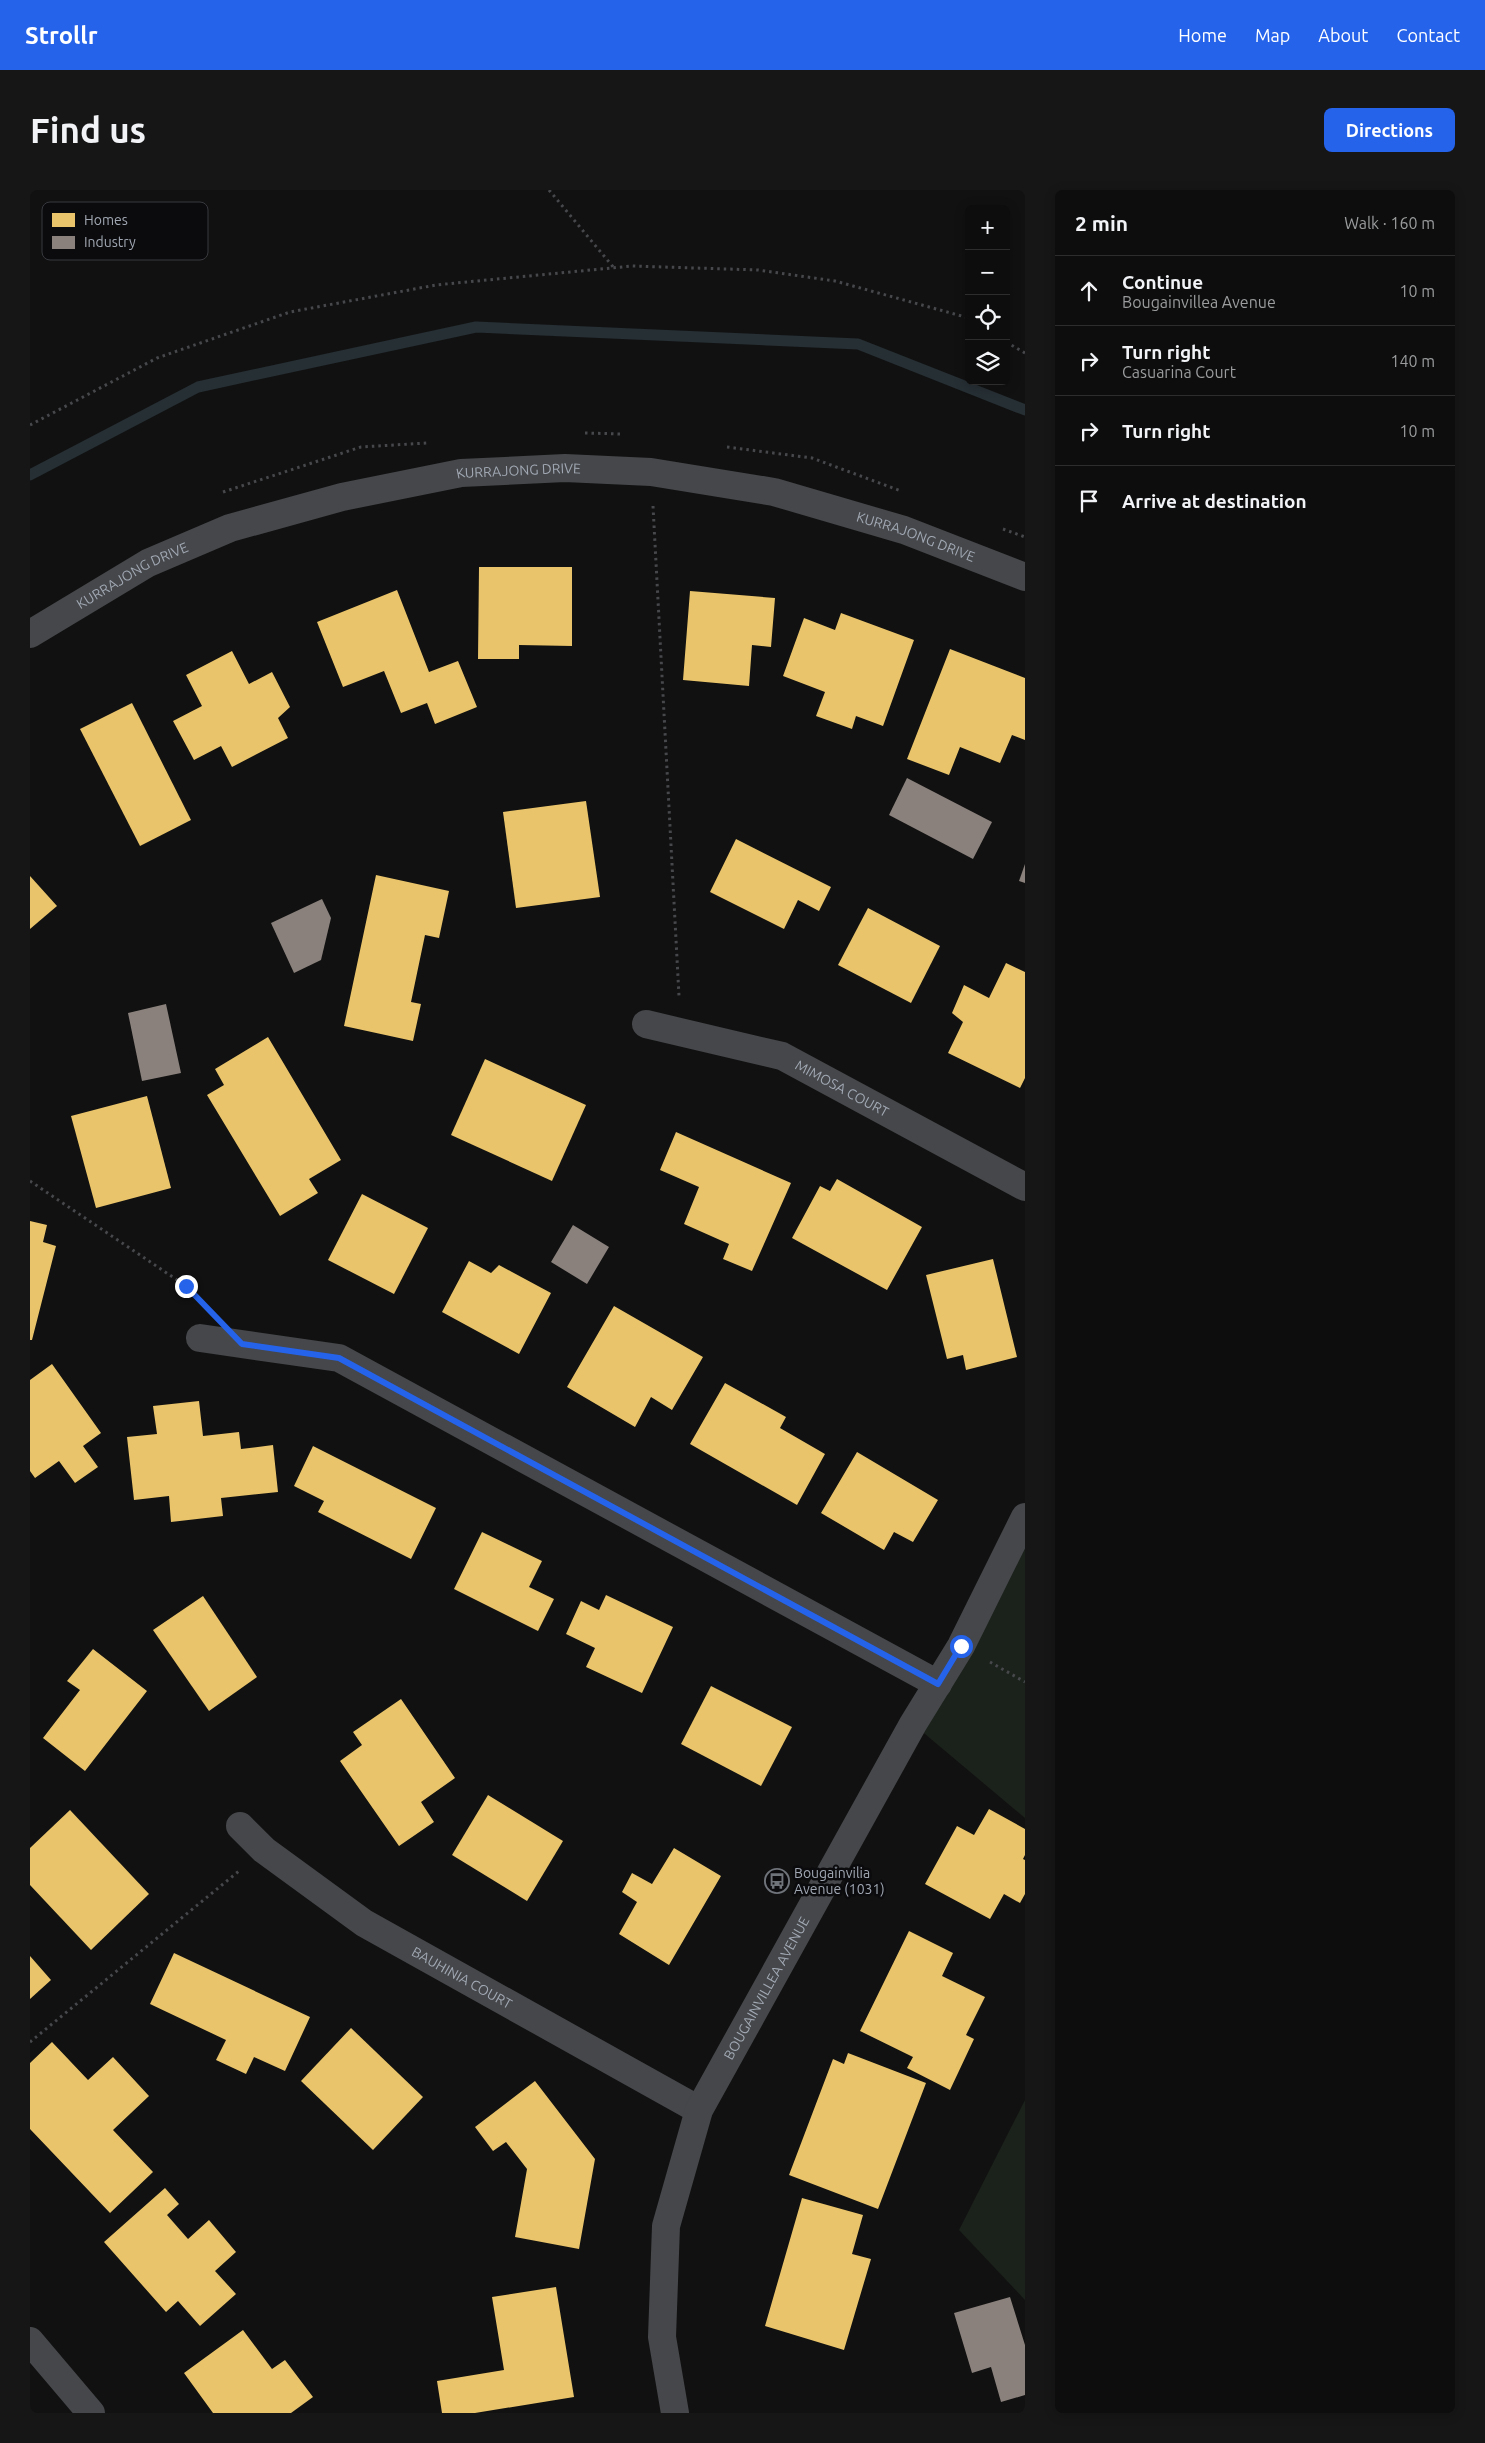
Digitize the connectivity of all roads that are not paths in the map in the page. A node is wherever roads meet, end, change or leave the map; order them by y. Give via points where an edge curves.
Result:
1 (1025, 577) edge
2 (30, 634) edge
3 (646, 1024) dead end
4 (1025, 1187) edge
5 (200, 1338) dead end
6 (1025, 1517) edge
7 (938, 1684) junction
8 (240, 1826) dead end
9 (699, 2110) junction
10 (30, 2341) edge
11 (91, 2413) edge
12 (675, 2413) edge

1 - 2 street, KURRAJONG DRIVE via 904,530 783,495 652,472 565,468 460,473 342,497 230,528 148,563
3 - 4 street, MIMOSA COURT via 782,1056
5 - 7 street via 339,1358
6 - 7 street, BOUGAINVILLEA AVENUE via 961,1646
7 - 9 street, BOUGAINVILLEA AVENUE
8 - 9 street, BAUHINIA COURT via 264,1850 364,1923
9 - 12 street, BOUGAINVILLEA AVENUE via 666,2226 662,2337
10 - 11 street

